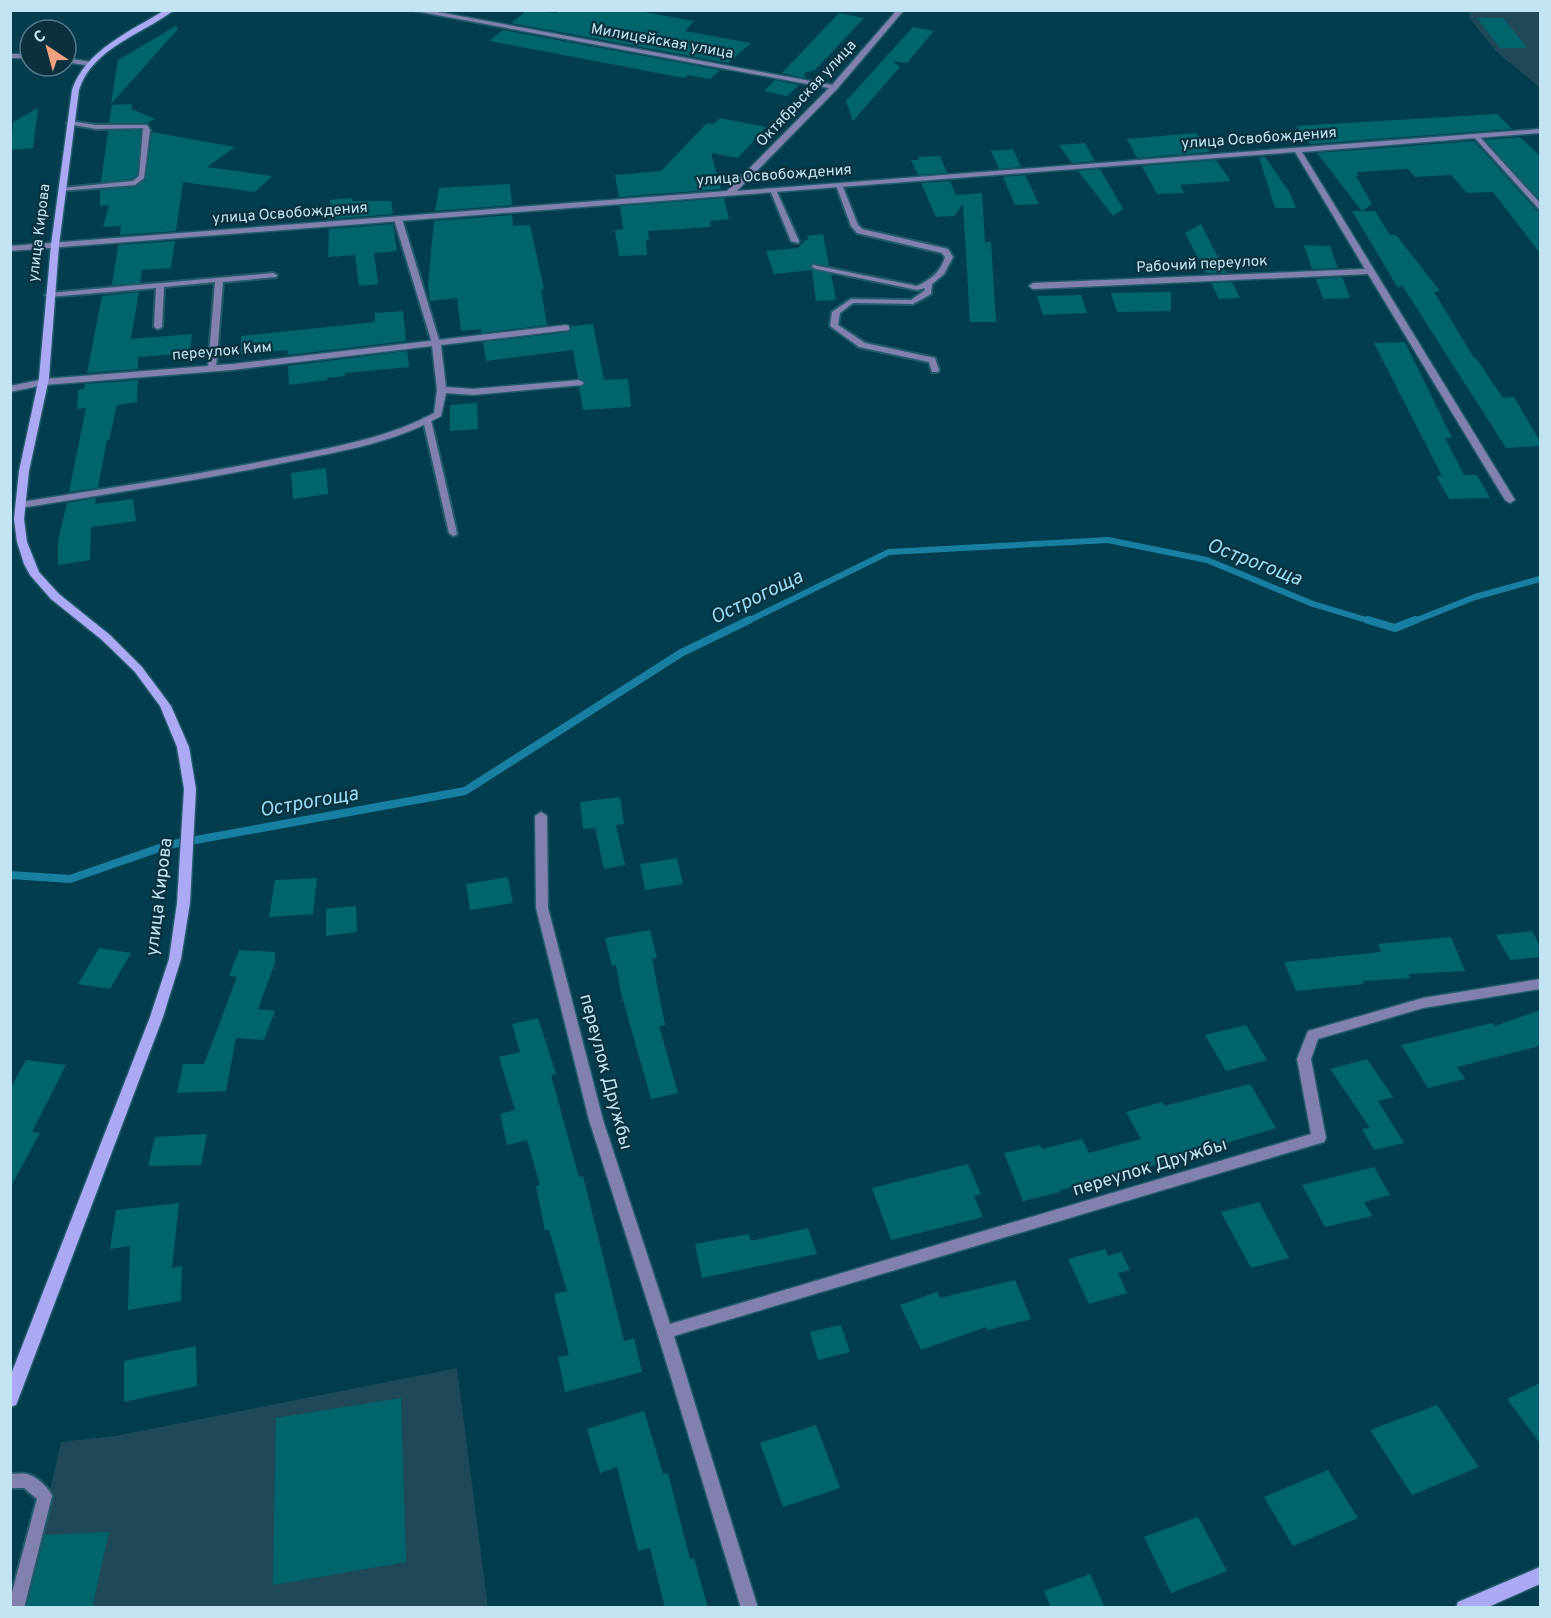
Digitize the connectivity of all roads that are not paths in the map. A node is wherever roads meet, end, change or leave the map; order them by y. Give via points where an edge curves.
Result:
1 (171, 10) edge
2 (413, 10) edge
3 (901, 10) edge
4 (78, 62) edge
5 (92, 64) junction
6 (834, 87) junction
7 (70, 123) junction
8 (1540, 131) edge
9 (1476, 136) junction
10 (1298, 150) junction
11 (839, 185) junction
12 (62, 190) junction
13 (773, 190) junction
14 (730, 194) junction
15 (1540, 207) edge
16 (398, 219) junction
17 (795, 241) dead end
18 (56, 246) junction
19 (10, 249) edge
20 (816, 267) dead end
21 (1372, 271) junction
22 (273, 275) dead end
23 (219, 280) junction
24 (160, 285) junction
25 (929, 285) junction
26 (1034, 286) dead end
27 (49, 295) junction
28 (158, 327) dead end
29 (566, 328) dead end
30 (436, 343) junction
31 (212, 368) junction
32 (934, 370) dead end
33 (44, 382) junction
34 (579, 383) dead end
35 (10, 388) edge
36 (442, 390) junction
37 (428, 420) junction
38 (1510, 500) dead end
39 (21, 505) junction
40 (453, 533) dead end
41 (541, 816) dead end
42 (1540, 984) edge
43 (665, 1332) junction
44 (11, 1397) edge
45 (10, 1481) edge
46 (1540, 1576) edge
47 (16, 1608) edge
48 (750, 1608) edge
49 (1464, 1608) edge

1 - 5 main road, улица Кирова
2 - 6 street, Милицейская улица
3 - 6 street, Октябрьская улица
4 - 5 street
5 - 7 main road, улица Кирова via 79,81
6 - 14 street, Октябрьская улица
7 - 12 main road, улица Кирова
7 - 12 lane via 145,126 142,177 135,183
8 - 9 street, улица Освобождения
9 - 10 street, улица Освобождения
9 - 15 lane
10 - 11 street, улица Освобождения
10 - 21 street
11 - 13 street, улица Освобождения
11 - 25 lane via 855,226 861,231 945,251 948,263
12 - 18 main road, улица Кирова
13 - 14 street, улица Освобождения
13 - 17 lane
14 - 16 street, улица Освобождения
16 - 18 street, улица Освобождения
16 - 30 lane
18 - 19 street, улица Освобождения
18 - 27 main road, улица Кирова
20 - 25 lane via 917,288
21 - 26 street, Рабочий переулок
21 - 38 street
22 - 23 lane
23 - 24 lane
23 - 31 lane
24 - 27 lane
24 - 28 lane
25 - 32 lane via 928,292 913,302 851,301 836,312 834,326 862,345 932,360
27 - 33 main road, улица Кирова
29 - 30 street, переулок Ким
30 - 31 street, переулок Ким
30 - 36 street
31 - 33 street, переулок Ким
33 - 35 street, переулок Ким
33 - 39 main road, улица Кирова via 27,455
34 - 36 street via 473,392
36 - 37 street via 438,414
37 - 39 street via 360,443 246,468
37 - 40 lane
39 - 44 main road, улица Кирова via 23,547 43,585 132,661 162,700 183,746 189,773 189,801 184,891 175,956 151,1031
41 - 43 street, переулок Дружбы via 542,908 596,1120
42 - 43 street, переулок Дружбы via 1423,1003 1313,1035 1304,1059 1319,1138
43 - 48 street, переулок Дружбы
45 - 47 lane via 27,1481 45,1496
46 - 49 main road

